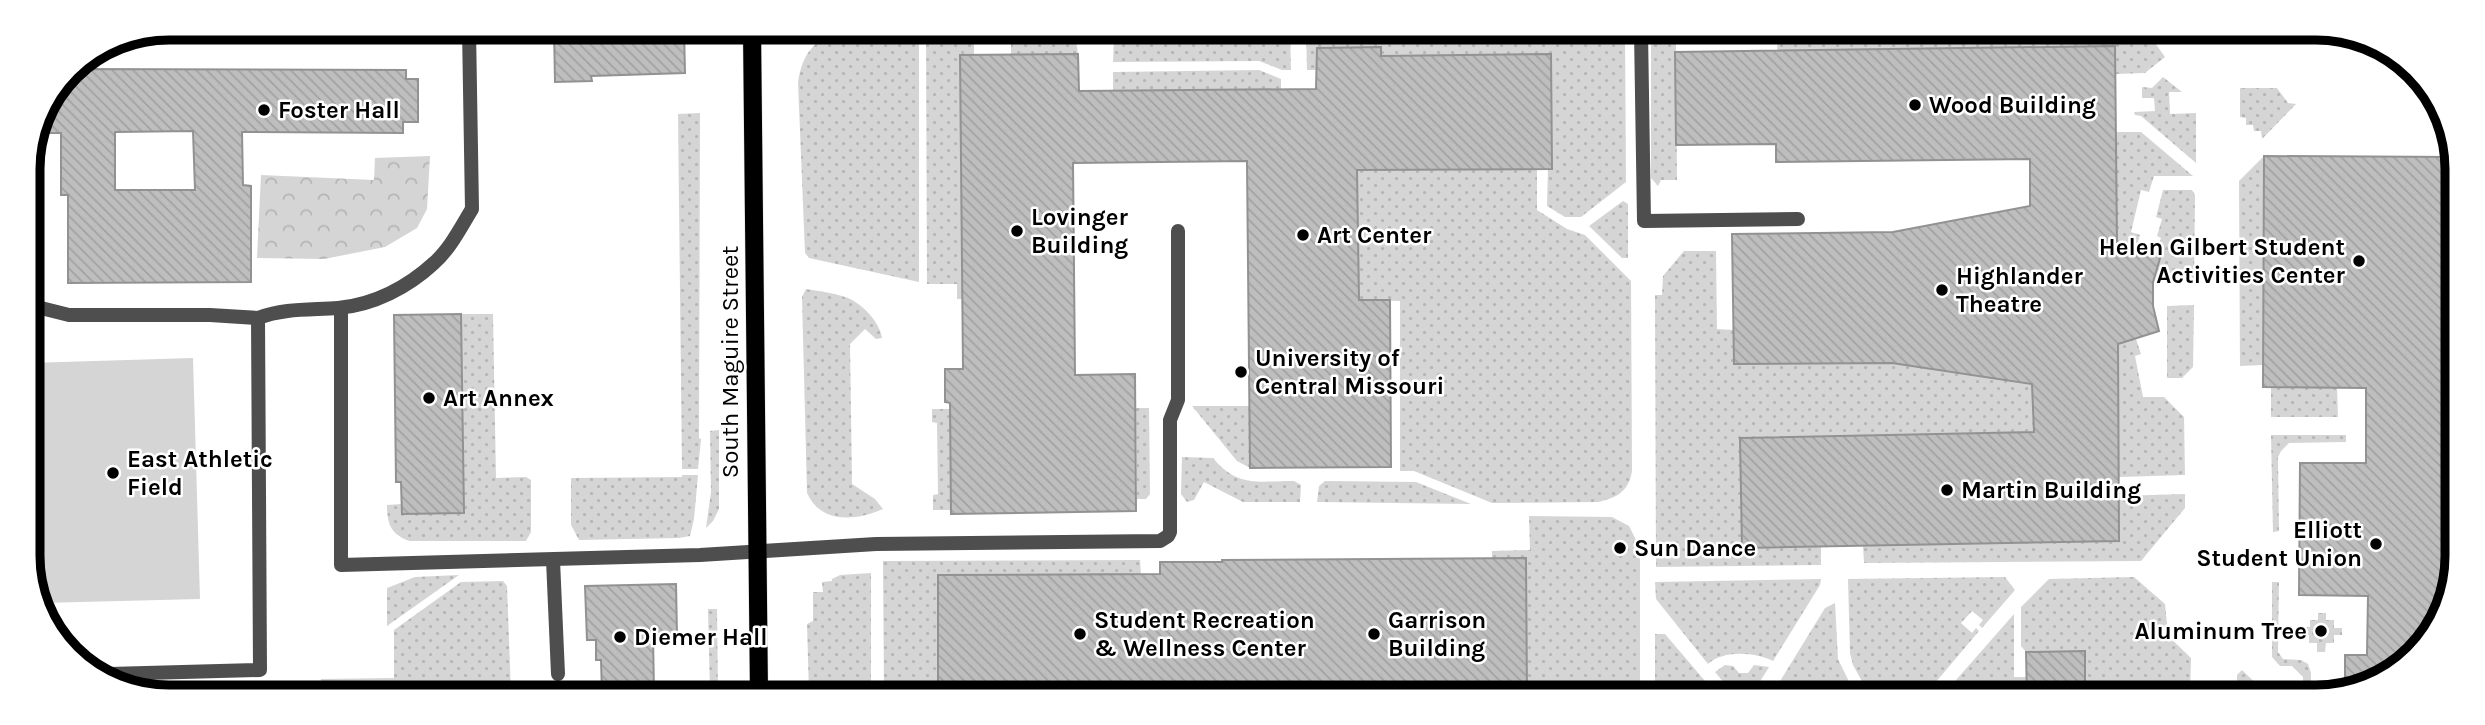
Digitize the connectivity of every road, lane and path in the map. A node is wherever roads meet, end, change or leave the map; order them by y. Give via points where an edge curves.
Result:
1 (1642, 40) edge
2 (469, 41) edge
3 (752, 41) edge
4 (1798, 219) dead end
5 (1178, 231) dead end
6 (41, 308) edge
7 (341, 308) junction
8 (258, 318) junction
9 (756, 551) junction
10 (553, 560) junction
11 (118, 674) edge
12 (558, 674) dead end
13 (759, 685) edge

1 - 4 lane via 1644,221
2 - 7 lane via 472,209 435,262 378,301
3 - 9 main road, South Maguire Street
5 - 9 lane via 1178,400 1170,420 1168,536 1160,541 877,544
6 - 8 lane via 69,315
7 - 8 lane via 276,311
7 - 10 lane via 341,565
8 - 11 lane via 260,670
9 - 10 lane
9 - 13 main road, South Maguire Street
10 - 12 lane

